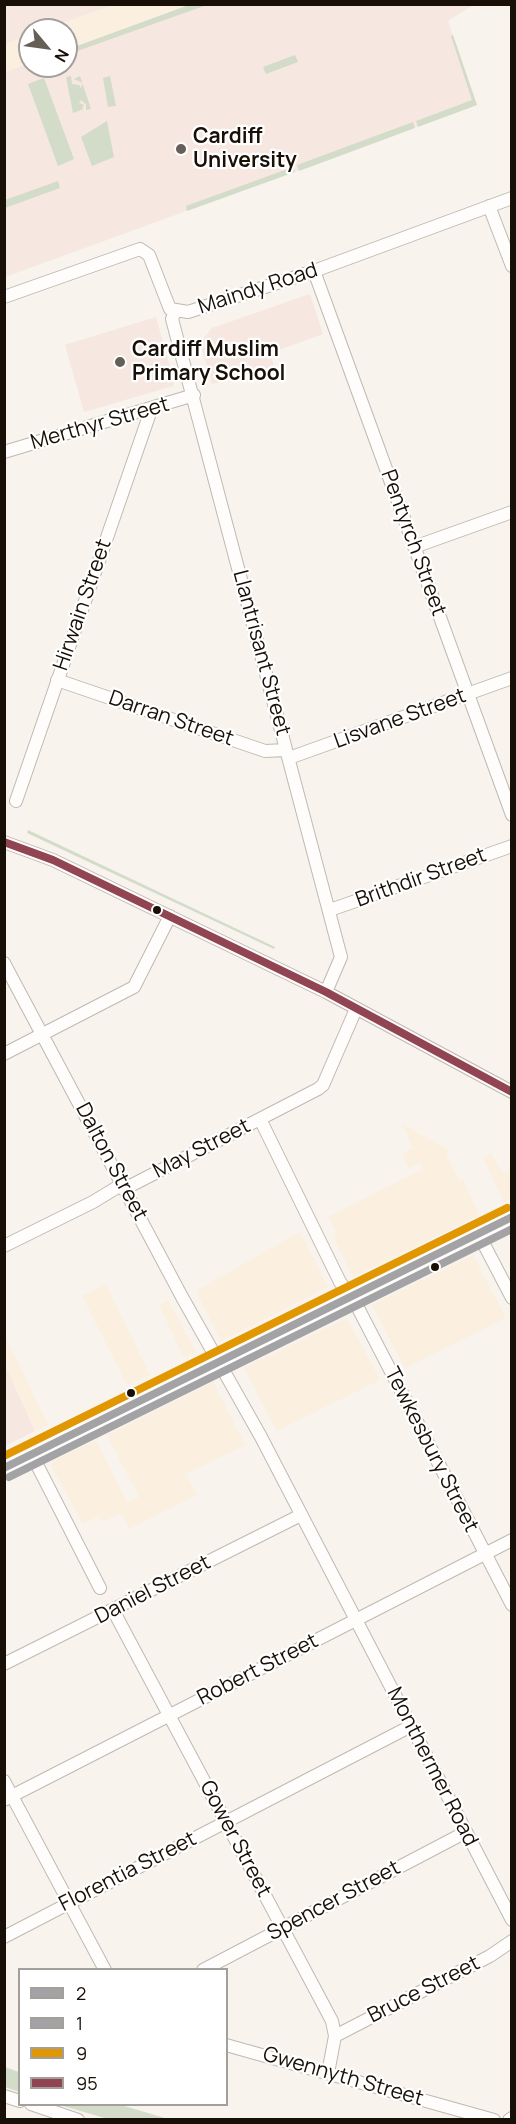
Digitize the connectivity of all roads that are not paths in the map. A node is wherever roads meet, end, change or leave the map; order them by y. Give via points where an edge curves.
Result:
1 (512, 198) edge
2 (489, 206) junction
3 (512, 266) edge
4 (314, 271) junction
5 (4, 297) edge
6 (175, 312) junction
7 (194, 395) junction
8 (151, 410) junction
9 (4, 452) edge
10 (512, 512) edge
11 (414, 547) junction
12 (512, 678) edge
13 (57, 680) junction
14 (468, 694) junction
15 (287, 754) junction
16 (16, 801) dead end
17 (512, 815) edge
18 (4, 842) edge
19 (512, 846) edge
20 (330, 910) junction
21 (170, 916) junction
22 (4, 963) edge
23 (326, 992) junction
24 (356, 1009) junction
25 (43, 1035) junction
26 (4, 1054) edge
27 (512, 1092) edge
28 (260, 1119) junction
29 (124, 1187) junction
30 (512, 1217) edge
31 (478, 1233) junction
32 (4, 1246) edge
33 (350, 1296) junction
34 (512, 1298) edge
35 (219, 1361) junction
36 (32, 1455) junction
37 (4, 1468) edge
38 (301, 1515) junction
39 (512, 1540) edge
40 (485, 1554) junction
41 (100, 1588) dead end
42 (512, 1605) edge
43 (113, 1610) junction
44 (356, 1620) junction
45 (4, 1664) edge
46 (168, 1716) junction
47 (411, 1726) junction
48 (4, 1781) edge
49 (8, 1798) edge
50 (226, 1822) junction
51 (466, 1832) junction
52 (70, 1902) junction
53 (512, 1920) edge
54 (282, 1928) junction
55 (4, 1937) edge
56 (512, 1941) edge
57 (104, 1968) edge
58 (207, 1968) edge
59 (335, 2036) junction
60 (228, 2046) edge
61 (328, 2073) junction
62 (37, 2106) edge
63 (73, 2119) edge
64 (494, 2120) edge

1 - 2 street, Maindy Road
2 - 3 street
2 - 4 street, Maindy Road
4 - 6 street, Maindy Road via 188,312
4 - 11 street, Pentyrch Street
5 - 6 street, Maindy Road via 140,249 149,255 168,305
6 - 7 street, Llantrisant Street via 172,319
7 - 8 street, Merthyr Street
7 - 15 street, Llantrisant Street
8 - 9 street, Merthyr Street
8 - 13 street, Hirwain Street
10 - 11 street
11 - 14 street, Pentyrch Street
12 - 14 street, Lisvane Street
13 - 15 street, Darran Street via 265,751
13 - 16 street, Hirwain Street
14 - 15 street, Lisvane Street
14 - 17 street, Pentyrch Street
15 - 20 street, Llantrisant Street
18 - 21 street via 53,860
19 - 20 street, Brithdir Street
20 - 23 street, Llantrisant Street via 341,957
21 - 23 street
21 - 25 street via 134,987
22 - 25 street, Dalton Street
23 - 24 street
24 - 27 street
24 - 28 street, May Street via 323,1085
25 - 26 street
25 - 29 street, Dalton Street
28 - 29 street, May Street
28 - 33 street, Tewkesbury Street
29 - 32 street, May Street
29 - 35 street, Dalton Street
30 - 31 main road
31 - 33 main road
31 - 34 street
33 - 35 main road
33 - 40 street, Tewkesbury Street
35 - 36 main road
35 - 38 street, Monthermer Road
36 - 37 main road
36 - 41 street
38 - 43 street, Daniel Street
38 - 44 street, Monthermer Road
39 - 40 street, Robert Street
40 - 42 street, Tewkesbury Street
40 - 44 street, Robert Street
43 - 45 street, Daniel Street
43 - 46 street, Gower Street
44 - 46 street, Robert Street
44 - 47 street, Monthermer Road
46 - 49 street, Robert Street
46 - 50 street, Gower Street
47 - 50 street, Florentia Street
47 - 51 street, Monthermer Road
48 - 49 street
49 - 52 street
50 - 52 street, Florentia Street
50 - 54 street, Gower Street
51 - 53 street, Monthermer Road
51 - 54 street, Spencer Street
52 - 55 street, Florentia Street
52 - 57 street
54 - 58 street, Spencer Street
54 - 59 street, Gower Street via 332,2021
56 - 59 street, Bruce Street
59 - 61 street
60 - 61 street, Gwennyth Street
61 - 64 street, Gwennyth Street
62 - 63 street

